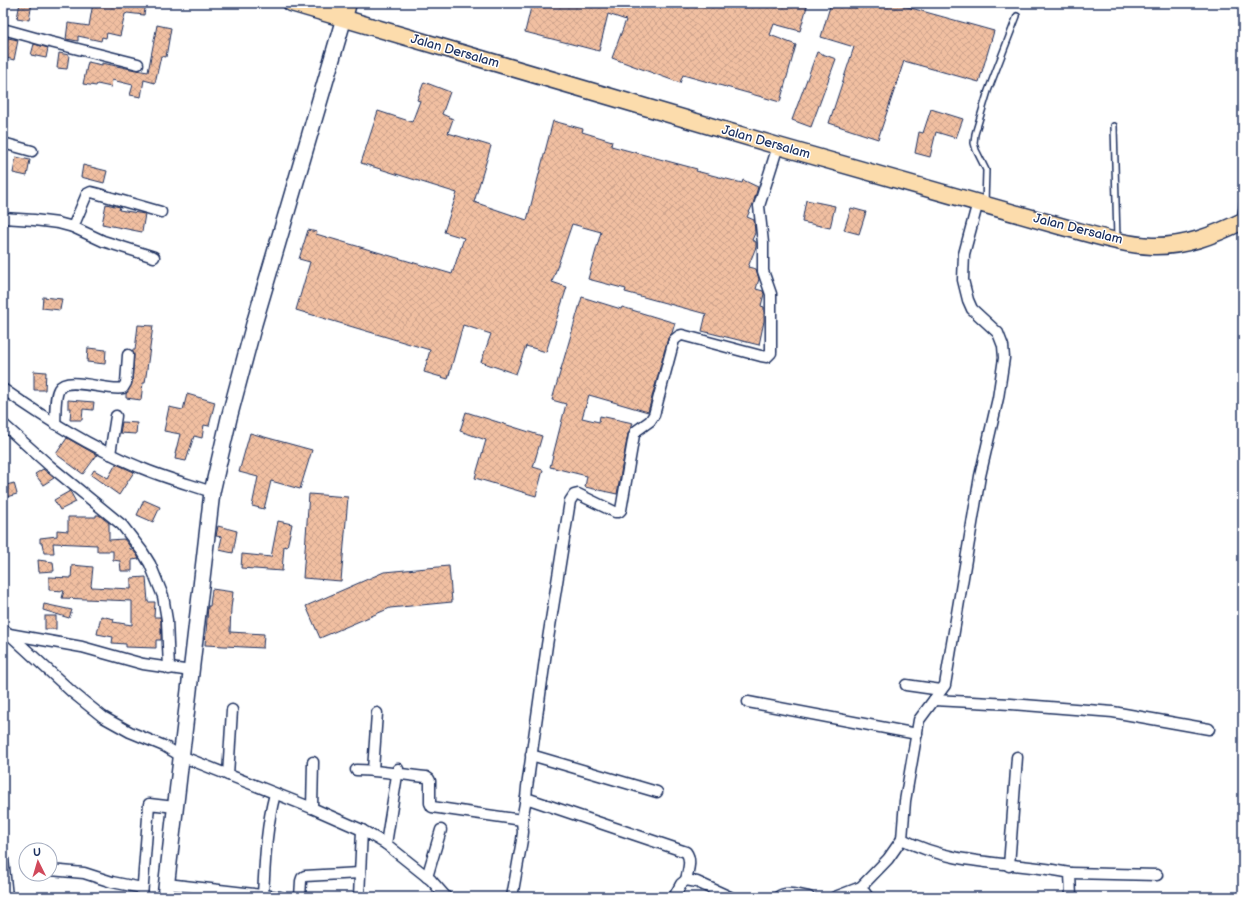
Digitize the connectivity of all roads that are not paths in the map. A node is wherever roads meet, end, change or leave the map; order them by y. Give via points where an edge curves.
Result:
1 (291, 3) edge
2 (346, 11) edge
3 (1017, 16) dead end
4 (3, 28) edge
5 (138, 64) dead end
6 (1114, 126) dead end
7 (3, 143) edge
8 (778, 146) junction
9 (32, 151) dead end
10 (1243, 202) edge
11 (981, 204) junction
12 (161, 212) dead end
13 (3, 218) edge
14 (1241, 222) edge
15 (73, 227) junction
16 (1117, 240) junction
17 (154, 257) dead end
18 (128, 355) dead end
19 (4, 392) edge
20 (116, 416) dead end
21 (3, 424) edge
22 (55, 424) junction
23 (110, 454) junction
24 (212, 492) junction
25 (6, 632) edge
26 (169, 668) junction
27 (191, 671) junction
28 (906, 685) dead end
29 (941, 690) junction
30 (934, 700) junction
31 (748, 702) dead end
32 (232, 710) dead end
33 (377, 713) dead end
34 (1209, 729) dead end
35 (917, 734) junction
36 (531, 755) junction
37 (181, 756) junction
38 (1017, 757) dead end
39 (313, 762) dead end
40 (356, 770) dead end
41 (373, 770) junction
42 (398, 772) junction
43 (228, 775) junction
44 (657, 792) dead end
45 (275, 794) junction
46 (526, 798) junction
47 (175, 807) junction
48 (312, 808) junction
49 (522, 820) junction
50 (362, 830) junction
51 (441, 830) dead end
52 (902, 839) junction
53 (386, 844) junction
54 (3, 858) edge
55 (1009, 866) junction
56 (58, 871) edge
57 (360, 873) junction
58 (1070, 873) junction
59 (1158, 875) dead end
60 (427, 877) junction
61 (686, 880) junction
62 (861, 887) junction
63 (166, 890) edge
64 (142, 893) edge
65 (263, 895) junction
66 (7, 897) edge
67 (280, 897) edge
68 (300, 897) edge
69 (359, 897) edge
70 (446, 897) edge
71 (512, 897) edge
72 (674, 897) edge
73 (730, 897) edge
74 (778, 897) edge
75 (809, 897) edge
76 (835, 897) edge
77 (868, 897) edge
78 (1071, 897) edge

1 - 2 main road, Jalan Dersalam
2 - 8 main road, Jalan Dersalam
2 - 24 main road via 254,324
3 - 11 lane via 988,91 975,134 976,150 986,170
4 - 5 street
6 - 16 lane
7 - 9 street
8 - 11 main road, Jalan Dersalam
8 - 36 street via 759,206 764,243 763,271 771,294 771,354 767,357 761,356 679,336 674,340 654,415 634,435 621,510 615,512 578,494 570,501
10 - 14 lane
11 - 16 main road, Jalan Dersalam
11 - 29 street via 964,254 963,280 972,309 998,333 1004,358 998,398 980,476 945,685
12 - 15 street via 88,193
13 - 15 street via 50,221
14 - 16 main road, Jalan Dersalam via 1208,237 1186,243 1151,246
15 - 17 street via 96,239
18 - 22 street via 126,383 123,388 64,384 57,396
19 - 22 street
20 - 23 street
21 - 26 street via 122,526 142,550 163,596
22 - 23 street
23 - 24 street via 139,467
24 - 27 main road
25 - 26 street
25 - 37 street via 103,717
26 - 27 street
27 - 37 main road
28 - 29 street
29 - 30 street
30 - 34 street via 1113,712
30 - 35 street via 919,720
31 - 35 street
32 - 43 street
33 - 41 street
35 - 52 street via 905,801
36 - 44 street
36 - 46 street
37 - 43 street
37 - 47 main road
38 - 55 street
39 - 48 street
40 - 41 street
41 - 42 street
42 - 49 street via 429,779 430,803 435,808
42 - 53 street
43 - 45 street
45 - 48 street
45 - 65 street via 267,839
46 - 49 street
46 - 61 street via 686,852 690,862
47 - 63 main road
47 - 64 street via 149,804
48 - 50 street
49 - 71 street via 522,840
50 - 53 street
50 - 57 street
51 - 60 street
52 - 55 street via 932,852
52 - 62 street via 888,859
53 - 60 street
54 - 66 street
55 - 58 street
56 - 64 street via 84,873
57 - 68 street via 305,876 301,881
57 - 69 street
58 - 59 street
58 - 78 street
60 - 70 street
61 - 72 street
61 - 73 street via 697,882
62 - 76 street
62 - 77 street
63 - 65 street
65 - 67 street
74 - 75 street via 785,894

